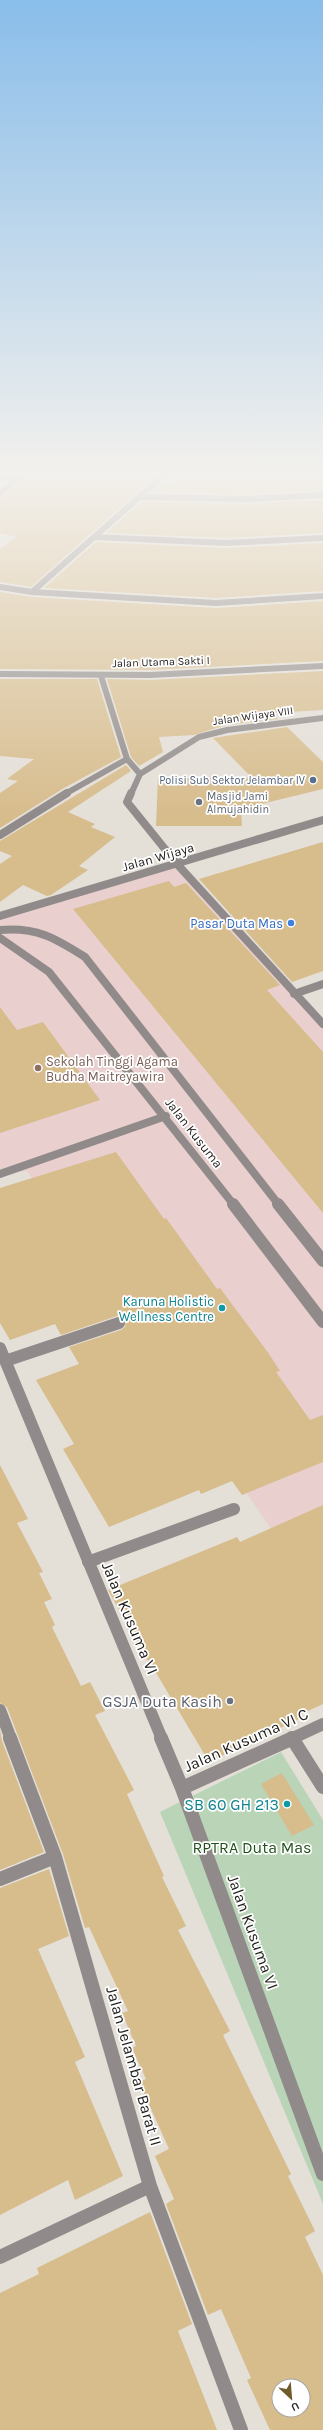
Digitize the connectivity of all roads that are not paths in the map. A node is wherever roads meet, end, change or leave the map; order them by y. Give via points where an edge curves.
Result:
1 (15, 589) edge
2 (35, 589) edge
3 (32, 592) junction
4 (323, 596) edge
5 (323, 666) edge
6 (0, 674) edge
7 (101, 676) junction
8 (323, 718) edge
9 (127, 759) junction
10 (140, 774) junction
11 (323, 820) edge
12 (0, 835) edge
13 (177, 864) junction
14 (0, 916) edge
15 (0, 930) edge
16 (0, 938) edge
17 (323, 984) edge
18 (294, 994) junction
19 (323, 1024) edge
20 (166, 1116) junction
21 (0, 1174) edge
22 (323, 1260) edge
23 (323, 1322) edge
24 (119, 1323) dead end
25 (0, 1348) edge
26 (5, 1362) junction
27 (234, 1509) dead end
28 (88, 1562) junction
29 (0, 1710) edge
30 (323, 1724) edge
31 (292, 1738) junction
32 (182, 1788) junction
33 (323, 1788) edge
34 (56, 1857) junction
35 (0, 1879) edge
36 (323, 2174) edge
37 (150, 2186) junction
38 (0, 2258) edge
39 (241, 2430) edge

1 - 3 street
2 - 3 street
3 - 4 street via 216,603
5 - 7 street, Jalan Utama Sakti I
6 - 7 street, Jalan Utama Sakti I
7 - 9 street
8 - 10 street, Jalan Wijaya VIII via 215,732 199,737
9 - 10 street
9 - 12 street
10 - 13 street via 127,802
11 - 13 street, Jalan Wijaya
13 - 14 street, Jalan Wijaya
13 - 18 street
15 - 22 street, Jalan Kusuma via 21,927 38,930 85,957
16 - 20 street, Jalan Kusuma via 49,972
17 - 18 street
18 - 19 street
20 - 21 street
20 - 23 street, Jalan Kusuma
24 - 26 street
25 - 26 street, Jalan Kusuma VI
26 - 28 street, Jalan Kusuma VI
27 - 28 street
28 - 32 street, Jalan Kusuma VI
29 - 34 street, Jalan Jelambar Barat II
30 - 31 street, Jalan Kusuma VI C
31 - 32 street, Jalan Kusuma VI C
31 - 33 street
32 - 36 street, Jalan Kusuma VI
34 - 35 street
34 - 37 street, Jalan Jelambar Barat II
37 - 38 street
37 - 39 street, Jalan Jelambar Barat II

